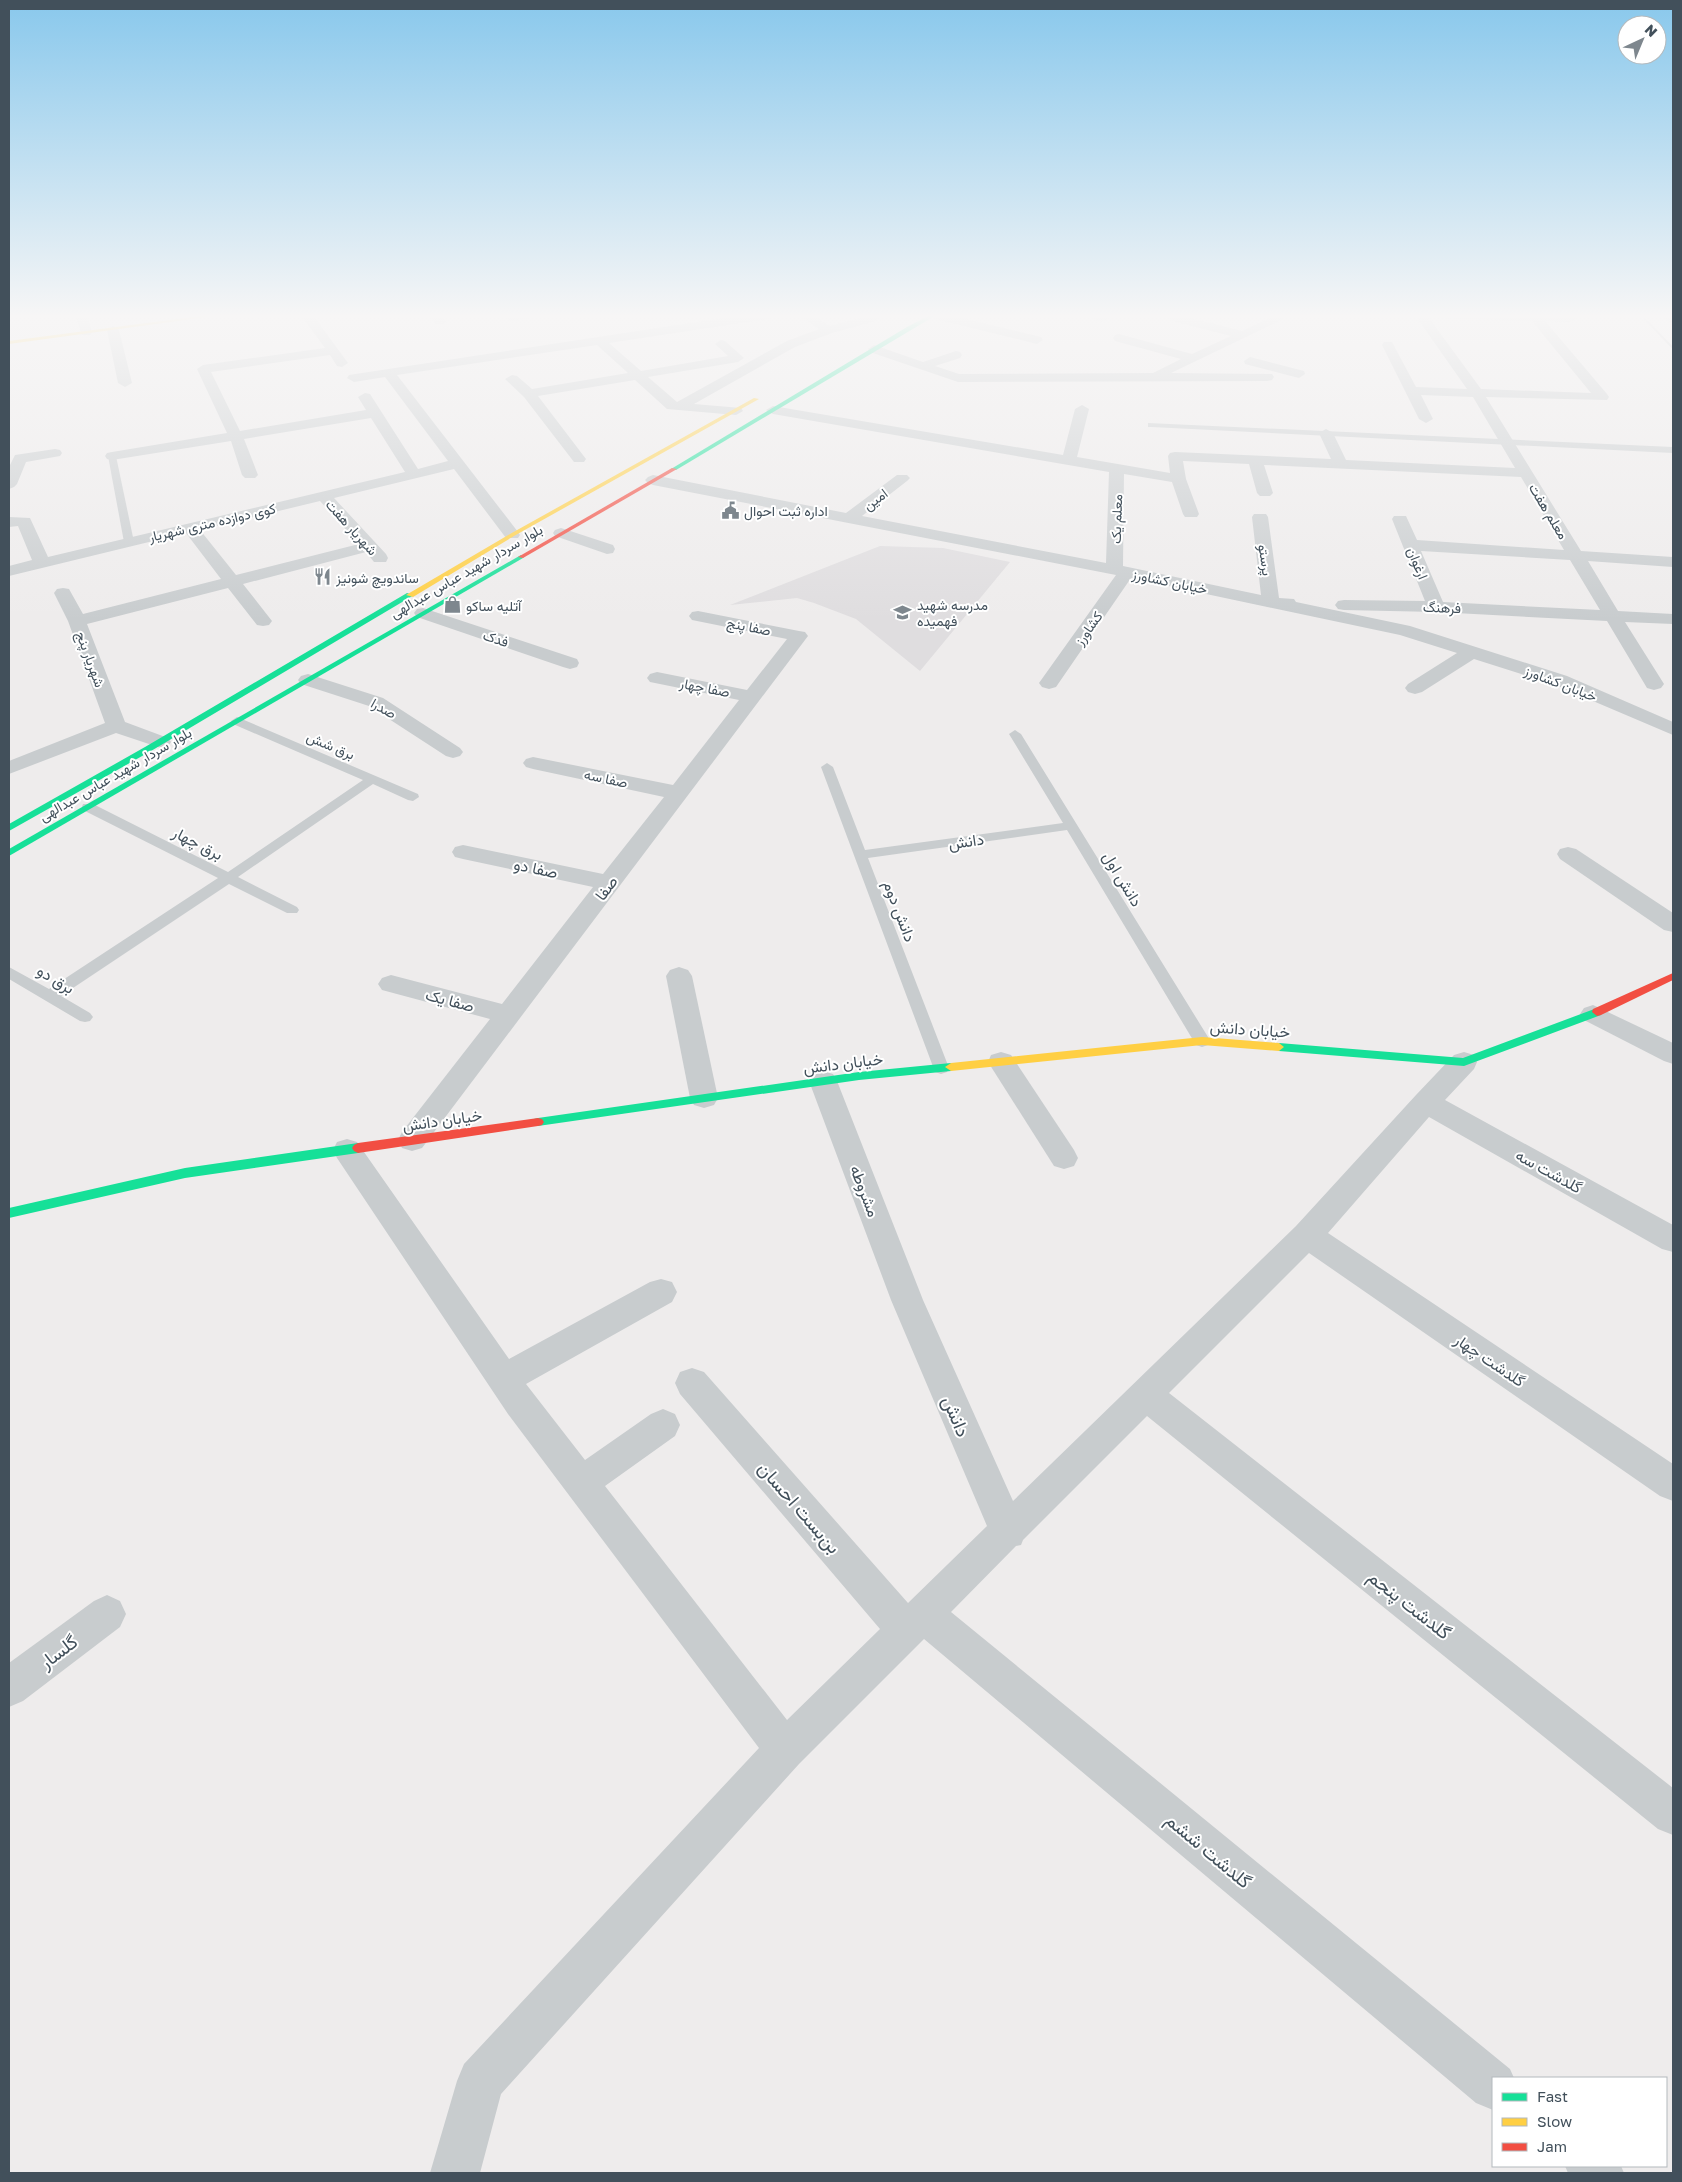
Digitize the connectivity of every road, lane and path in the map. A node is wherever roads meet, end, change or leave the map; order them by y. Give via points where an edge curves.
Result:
1 (226, 416) edge
2 (357, 416) edge
3 (376, 416) edge
4 (420, 416) edge
5 (546, 416) edge
6 (727, 416) edge
7 (763, 416) edge
8 (807, 416) edge
9 (1080, 416) edge
10 (1424, 416) edge
11 (1491, 416) edge
12 (1426, 419) dead end
13 (1151, 425) dead end
14 (1326, 433) junction
15 (236, 436) junction
16 (1507, 442) junction
17 (1673, 450) edge
18 (56, 453) dead end
19 (112, 456) joint
20 (579, 459) dead end
21 (1069, 460) junction
22 (1255, 460) junction
23 (456, 464) junction
24 (1341, 464) junction
25 (1117, 468) junction
26 (626, 472) junction
27 (1526, 473) junction
28 (414, 474) junction
29 (250, 475) dead end
30 (902, 478) dead end
31 (1178, 479) junction
32 (653, 480) junction
33 (9, 484) edge
34 (1265, 493) dead end
35 (324, 496) junction
36 (1191, 514) dead end
37 (1260, 517) dead end
38 (848, 519) junction
39 (1400, 519) dead end
40 (9, 522) edge
41 (190, 528) junction
42 (561, 533) junction
43 (512, 535) junction
44 (129, 542) junction
45 (1411, 545) junction
46 (368, 547) junction
47 (607, 549) dead end
48 (1575, 554) junction
49 (381, 559) dead end
50 (1673, 562) edge
51 (42, 563) junction
52 (9, 571) edge
53 (1121, 571) junction
54 (232, 582) junction
55 (62, 593) dead end
56 (1272, 603) junction
57 (1436, 607) junction
58 (423, 614) junction
59 (1612, 615) junction
60 (698, 616) dead end
61 (1673, 619) edge
62 (77, 621) junction
63 (263, 621) dead end
64 (799, 636) joint
65 (1472, 652) junction
66 (570, 662) dead end
67 (657, 678) dead end
68 (308, 680) junction
69 (1049, 683) dead end
70 (1654, 684) dead end
71 (1415, 688) dead end
72 (752, 697) junction
73 (237, 721) junction
74 (116, 726) junction
75 (1673, 729) edge
76 (1015, 734) dead end
77 (160, 742) junction
78 (454, 752) dead end
79 (533, 763) dead end
80 (827, 767) dead end
81 (9, 768) edge
82 (372, 779) junction
83 (678, 793) junction
84 (414, 797) dead end
85 (88, 807) junction
86 (1071, 826) junction
87 (9, 828) edge
88 (463, 852) dead end
89 (9, 853) edge
90 (1568, 854) dead end
91 (861, 856) junction
92 (228, 878) junction
93 (609, 883) junction
94 (292, 910) dead end
95 (1673, 924) edge
96 (9, 972) edge
97 (679, 976) dead end
98 (1673, 976) edge
99 (391, 984) dead end
100 (50, 996) junction
101 (1593, 1014) junction
102 (508, 1015) junction
103 (85, 1017) dead end
104 (1202, 1041) junction
105 (1673, 1054) edge
106 (1000, 1062) junction
107 (1464, 1062) junction
108 (941, 1068) junction
109 (823, 1081) junction
110 (704, 1098) junction
111 (1426, 1102) junction
112 (412, 1140) junction
113 (347, 1150) junction
114 (1064, 1158) dead end
115 (9, 1213) edge
116 (1307, 1235) junction
117 (1673, 1240) edge
118 (661, 1292) dead end
119 (907, 1300) joint
120 (504, 1379) junction
121 (692, 1383) dead end
122 (1146, 1395) junction
123 (663, 1425) dead end
124 (581, 1483) junction
125 (1673, 1484) edge
126 (1008, 1532) junction
127 (107, 1614) dead end
128 (916, 1622) junction
129 (9, 1687) edge
130 (784, 1750) junction
131 (1673, 1814) edge
132 (1492, 2085) edge
133 (455, 2173) edge

1 - 15 street
2 - 15 street
3 - 28 street
4 - 23 street
5 - 20 street
6 - 26 street, بلوار سردار شهید عباس عبدالهی
7 - 32 street, بلوار سردار شهید عباس عبدالهی
8 - 21 street
9 - 21 street
10 - 12 street
11 - 16 street, معلم هفت
13 - 14 lane
14 - 16 lane
14 - 24 street
15 - 19 street
15 - 29 street
16 - 17 lane
16 - 27 street, معلم هفت
18 - 33 street via 20,458
19 - 44 lane
21 - 25 street
22 - 24 street
22 - 31 street via 1175,456
22 - 34 street
23 - 28 street, کوی دوازده متری شهریار
23 - 43 street
24 - 27 street
25 - 31 street
25 - 53 street, معلم یک
26 - 32 street
26 - 43 street, بلوار سردار شهید عباس عبدالهی
27 - 48 street, معلم هفت
28 - 35 street, کوی دوازده متری شهریار
30 - 38 street, امین
31 - 36 street
32 - 38 street, خیابان کشاورز
32 - 42 street, بلوار سردار شهید عباس عبدالهی
35 - 41 street, کوی دوازده متری شهریار
35 - 46 street, شهریار هفت
37 - 56 street, پرستو
38 - 53 street, خیابان کشاورز
39 - 45 street, ارغوان
40 - 51 street via 24,521
41 - 44 street, کوی دوازده متری شهریار
41 - 54 street
42 - 47 street
42 - 58 street, بلوار سردار شهید عباس عبدالهی
43 - 77 street, بلوار سردار شهید عباس عبدالهی
44 - 51 street, کوی دوازده متری شهریار
45 - 48 street
45 - 57 street, ارغوان
46 - 49 street, شهریار هفت
46 - 54 street
48 - 50 street
48 - 59 street, معلم هفت
51 - 52 street, کوی دوازده متری شهریار
53 - 56 street, خیابان کشاورز
53 - 69 street, کشاورز
54 - 62 street
54 - 63 street
55 - 62 street, شهریار پنج
56 - 57 street, فرهنگ
56 - 65 street, خیابان کشاورز via 1404,630
57 - 59 street, فرهنگ
58 - 66 street, فدک
58 - 68 street, بلوار سردار شهید عباس عبدالهی
59 - 61 street, فرهنگ
59 - 70 street, معلم هفت
60 - 64 street, صفا پنج
62 - 74 street, شهریار پنج
64 - 72 street, صفا
65 - 71 street
65 - 75 street, خیابان کشاورز via 1560,680
67 - 72 street, صفا چهار
68 - 73 street, بلوار سردار شهید عباس عبدالهی
68 - 78 street, صدرا via 376,702
72 - 83 street, صفا
73 - 82 lane, برق شش
73 - 85 street, بلوار سردار شهید عباس عبدالهی
74 - 77 street
74 - 81 street
76 - 86 lane, دانش اول
77 - 87 street, بلوار سردار شهید عباس عبدالهی
79 - 83 street, صفا سه
80 - 91 lane, دانش دوم
82 - 84 lane, برق شش
82 - 92 lane
83 - 93 street, صفا
85 - 89 street, بلوار سردار شهید عباس عبدالهی
85 - 92 lane, برق چهار
86 - 91 lane, دانش
86 - 104 lane, دانش اول
88 - 93 street, صفا دو
90 - 95 street
91 - 108 lane, دانش دوم
92 - 94 lane, برق چهار
92 - 100 lane
93 - 102 street, صفا
96 - 100 lane, برق دو
97 - 110 street
98 - 101 street, خیابان دانش
99 - 102 street, صفا یک
100 - 103 lane, برق دو
101 - 105 street
101 - 107 street, خیابان دانش
102 - 112 street, صفا
104 - 106 street, خیابان دانش
104 - 107 street, خیابان دانش
106 - 108 street, خیابان دانش
106 - 114 street
107 - 111 street
108 - 109 street, خیابان دانش
109 - 110 street, خیابان دانش
109 - 119 street, مشروطه
110 - 112 street, خیابان دانش
111 - 116 street
111 - 117 street, گلدشت سه
112 - 113 street, خیابان دانش
113 - 115 street, خیابان دانش via 185,1174
113 - 120 street
116 - 122 street
116 - 125 street, گلدشت چهار
118 - 120 street
119 - 126 street, دانش
120 - 124 street
121 - 128 street, بن‌بست احسان
122 - 126 street
122 - 131 street, گلدشت پنجم
123 - 124 street
124 - 130 street
126 - 128 street
127 - 129 street, گلسار
128 - 130 street
128 - 132 street, گلدشت ششم
130 - 133 street via 481,2081

